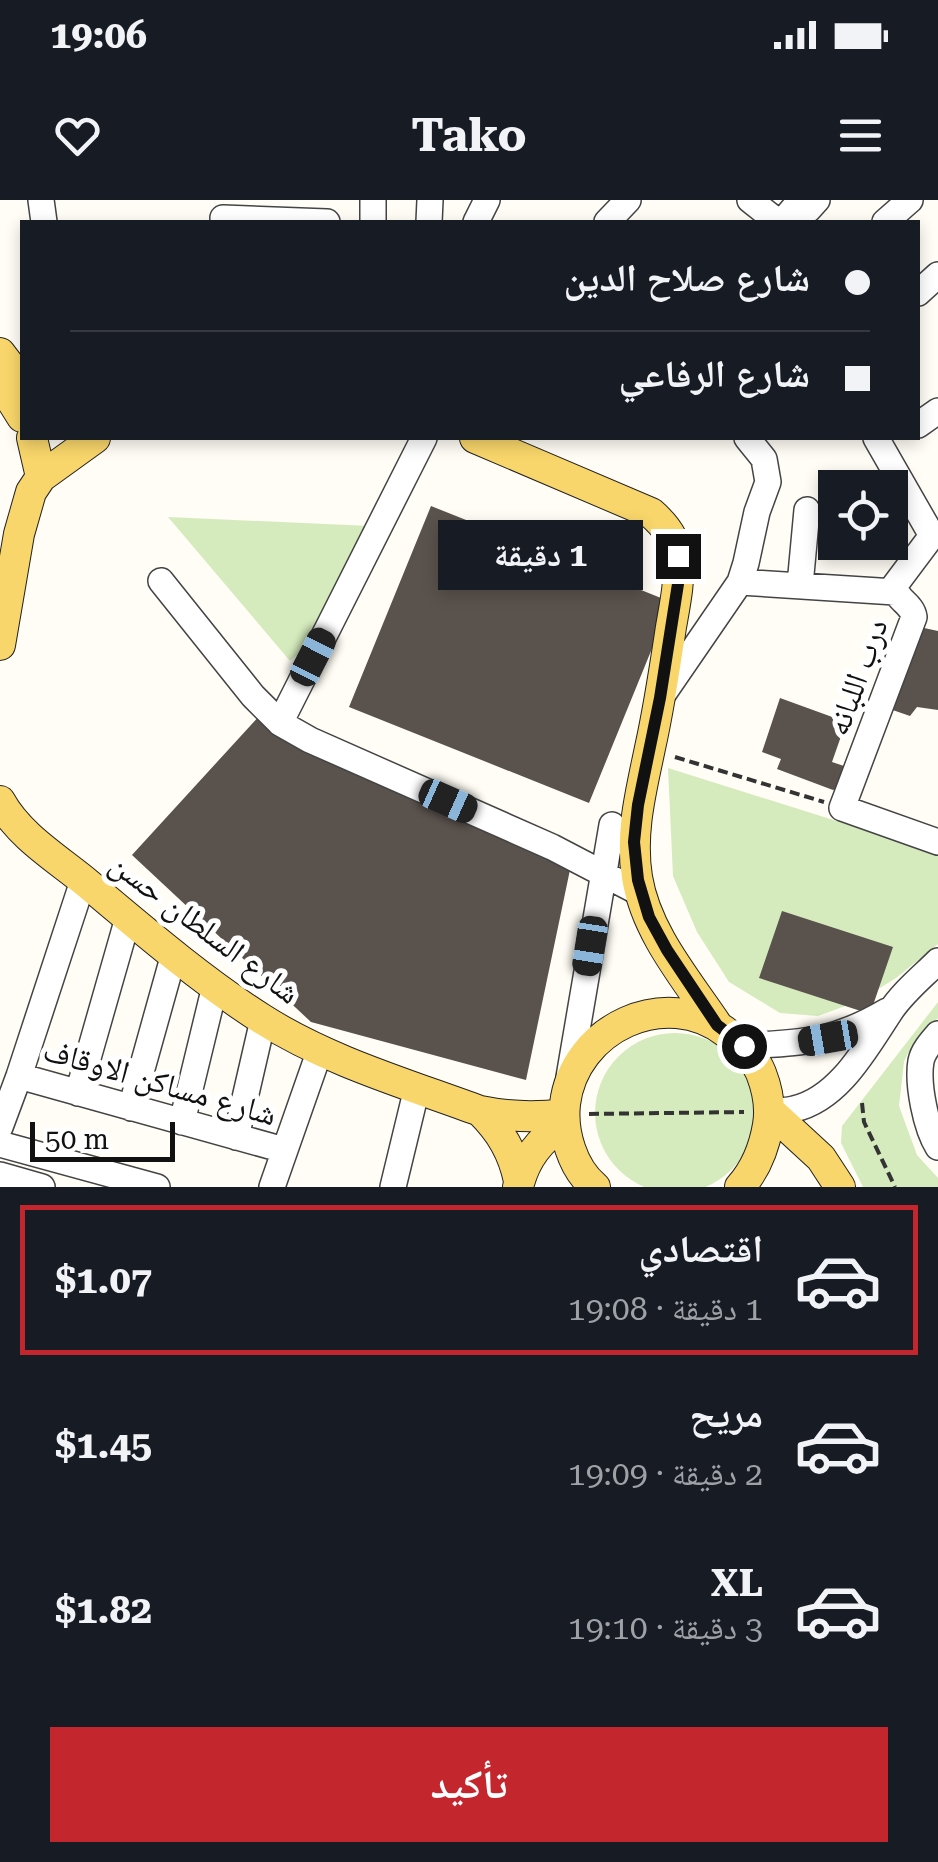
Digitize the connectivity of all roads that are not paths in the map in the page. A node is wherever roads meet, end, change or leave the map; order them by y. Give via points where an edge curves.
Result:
1 (750, 200) edge
2 (816, 200) edge
3 (910, 200) edge
4 (223, 214) edge
5 (288, 220) edge
6 (777, 220) edge
7 (782, 220) edge
8 (887, 220) edge
9 (938, 274) edge
10 (920, 292) edge
11 (0, 353) edge
12 (20, 379) edge
13 (0, 382) edge
14 (20, 415) edge
15 (32, 440) edge
16 (87, 440) edge
17 (423, 440) edge
18 (480, 440) edge
19 (749, 440) edge
20 (877, 440) edge
21 (41, 477) junction
22 (807, 510) dead end
23 (10, 533) edge
24 (161, 582) dead end
25 (740, 582) junction
26 (800, 585) junction
27 (895, 592) junction
28 (0, 645) edge
29 (660, 698) junction
30 (280, 723) junction
31 (0, 801) edge
32 (11, 822) edge
33 (612, 826) dead end
34 (938, 842) edge
35 (603, 873) junction
36 (83, 881) junction
37 (642, 894) junction
38 (128, 918) junction
39 (174, 954) junction
40 (938, 960) edge
41 (215, 986) junction
42 (892, 1009) junction
43 (263, 1020) junction
44 (717, 1025) junction
45 (938, 1034) edge
46 (744, 1046) junction
47 (320, 1050) junction
48 (19, 1076) junction
49 (417, 1088) junction
50 (78, 1093) junction
51 (931, 1104) edge
52 (131, 1108) junction
53 (565, 1110) junction
54 (480, 1111) junction
55 (770, 1111) junction
56 (182, 1122) junction
57 (0, 1127) edge
58 (236, 1137) junction
59 (0, 1144) edge
60 (938, 1147) edge
61 (284, 1150) junction
62 (0, 1175) edge
63 (519, 1184) edge
64 (32, 1186) edge
65 (157, 1187) edge
66 (272, 1187) edge
67 (393, 1187) edge
68 (595, 1187) edge
69 (740, 1187) edge
70 (840, 1187) edge

1 - 6 street
2 - 7 street
3 - 8 street
4 - 5 street
9 - 10 street
11 - 12 main road
13 - 14 main road
15 - 21 main road
16 - 21 main road
17 - 30 street
18 - 29 main road via 651,514 674,539 678,584
19 - 25 street via 764,459 768,482
20 - 27 street, درب اللبانه via 931,534
21 - 23 main road
22 - 26 street
23 - 28 main road
24 - 30 street
25 - 26 street
25 - 29 street
26 - 27 street
27 - 34 street, درب اللبانه via 914,617 842,808
29 - 37 main road via 634,842
30 - 35 street
31 - 32 main road, شارع السلطان حسن
32 - 36 main road, شارع السلطان حسن
33 - 35 street
35 - 37 street
35 - 53 street
36 - 38 main road, شارع السلطان حسن
36 - 48 street
37 - 44 main road via 667,950
38 - 39 main road, شارع السلطان حسن
38 - 50 street
39 - 41 main road, شارع السلطان حسن
39 - 52 street
40 - 42 street
41 - 43 main road, شارع السلطان حسن
41 - 56 street
42 - 46 street via 828,1038
42 - 55 street via 832,1088 814,1102
43 - 47 main road, شارع السلطان حسن
43 - 58 street
44 - 46 main road
44 - 53 main road via 672,1012 625,1022 587,1050 574,1070
45 - 51 street via 922,1059
46 - 55 main road via 767,1088
47 - 49 main road, شارع السلطان حسن
47 - 61 street, شارع مساكن الاوقاف
48 - 50 street, شارع مساكن الاوقاف
48 - 57 street
49 - 54 main road, شارع السلطان حسن
49 - 67 street
50 - 52 street, شارع مساكن الاوقاف
51 - 60 street via 929,1132
52 - 56 street, شارع مساكن الاوقاف
53 - 54 main road, شارع السلطان حسن via 522,1118
53 - 63 main road via 528,1158
53 - 68 main road via 572,1155
54 - 63 main road via 506,1142
55 - 69 main road via 763,1152
55 - 70 main road via 807,1142
56 - 58 street, شارع مساكن الاوقاف
58 - 61 street, شارع مساكن الاوقاف
59 - 65 street
61 - 66 street, شارع مساكن الاوقاف
62 - 64 street

